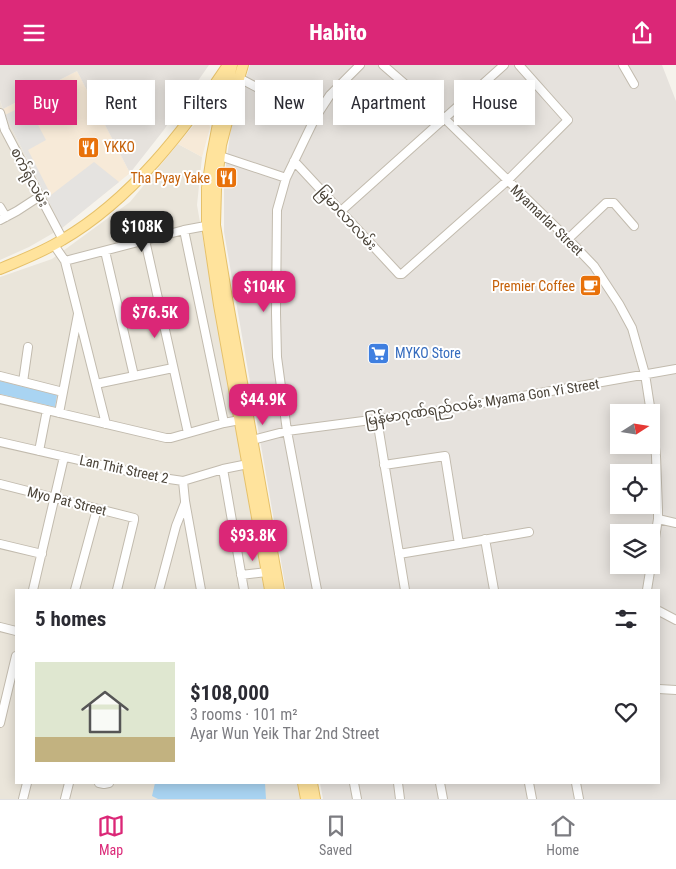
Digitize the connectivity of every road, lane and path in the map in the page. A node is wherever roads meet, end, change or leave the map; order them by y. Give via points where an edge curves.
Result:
1 (230, 65) edge
2 (243, 65) edge
3 (360, 65) edge
4 (383, 65) edge
5 (504, 65) edge
6 (519, 65) edge
7 (623, 65) edge
8 (239, 78) junction
9 (400, 80) edge
10 (634, 84) dead end
11 (255, 86) edge
12 (323, 106) edge
13 (0, 113) edge
14 (444, 118) joint
15 (312, 125) edge
16 (436, 125) edge
17 (222, 126) junction
18 (3, 131) edge
19 (220, 156) junction
20 (294, 161) junction
21 (286, 178) junction
22 (507, 181) junction
23 (40, 196) junction
24 (0, 207) edge
25 (340, 211) junction
26 (3, 218) edge
27 (211, 225) junction
28 (634, 226) dead end
29 (184, 230) junction
30 (568, 239) junction
31 (145, 241) junction
32 (58, 242) junction
33 (105, 251) junction
34 (65, 261) junction
35 (0, 269) edge
36 (78, 312) junction
37 (28, 347) dead end
38 (173, 368) junction
39 (676, 369) edge
40 (645, 375) junction
41 (0, 376) edge
42 (134, 376) junction
43 (23, 382) junction
44 (96, 384) junction
45 (63, 392) junction
46 (0, 399) edge
47 (650, 404) edge
48 (46, 410) junction
49 (59, 413) junction
50 (245, 419) junction
51 (376, 419) junction
52 (224, 423) junction
53 (106, 424) junction
54 (287, 431) junction
55 (188, 433) junction
56 (248, 441) junction
57 (0, 442) edge
58 (39, 451) junction
59 (656, 454) edge
60 (64, 457) junction
61 (248, 464) junction
62 (384, 465) junction
63 (222, 469) junction
64 (183, 481) junction
65 (0, 485) edge
66 (55, 499) junction
67 (185, 501) junction
68 (97, 509) junction
69 (658, 519) junction
70 (676, 523) edge
71 (657, 524) edge
72 (529, 532) dead end
73 (485, 539) junction
74 (460, 544) junction
75 (0, 546) edge
76 (42, 554) junction
77 (399, 554) junction
78 (267, 572) junction
79 (649, 574) edge
80 (241, 575) junction
81 (32, 589) edge
82 (75, 589) edge
83 (117, 589) edge
84 (159, 589) edge
85 (201, 589) edge
86 (244, 589) edge
87 (270, 589) edge
88 (279, 589) edge
89 (317, 589) edge
90 (406, 589) edge
91 (494, 589) edge
92 (647, 589) edge
93 (660, 612) edge
94 (676, 620) edge
95 (0, 627) edge
96 (15, 631) edge
97 (15, 659) edge
98 (660, 689) edge
99 (676, 690) edge
100 (0, 723) edge
101 (27, 784) edge
102 (69, 784) edge
103 (303, 784) edge
104 (312, 784) edge
105 (354, 784) edge
106 (398, 784) edge
107 (440, 784) edge
108 (529, 784) edge
109 (576, 784) edge
110 (23, 799) edge
111 (65, 799) edge
112 (306, 799) edge
113 (315, 799) edge
114 (357, 799) edge
115 (400, 799) edge
116 (443, 799) edge
117 (532, 799) edge
118 (579, 799) edge

1 - 17 main road
1 - 32 main road via 156,161 93,220
2 - 8 main road
3 - 12 street
4 - 9 street, Myamarlar Street
5 - 14 street
6 - 22 street via 568,121
7 - 10 street
8 - 11 street
8 - 17 main road
13 - 18 street, စက်ရုံလမ်း
14 - 22 street, Myamarlar Street
15 - 20 street
16 - 25 street
17 - 19 main road
17 - 27 main road via 207,188
18 - 23 street, စက်ရုံလမ်း
19 - 21 street
19 - 27 main road
20 - 21 street
20 - 25 street, မြမာလာလမ်း
21 - 54 street via 277,210 276,313 277,357
22 - 25 street, မြမာလာလမ်း via 400,275
22 - 30 street, Myamarlar Street
23 - 26 street
23 - 32 street, စက်ရုံလမ်း
24 - 26 street
27 - 29 street
27 - 50 main road via 228,304
28 - 30 street via 614,203 606,203
29 - 31 street
29 - 52 street
30 - 40 street, Myamarlar Street via 594,266 619,304 632,328
31 - 33 street
31 - 38 street
32 - 34 street, စက်ရုံလမ်း
32 - 35 main road
33 - 34 street
33 - 42 street
34 - 36 street
36 - 44 street
36 - 45 street
37 - 43 street
38 - 42 street
38 - 55 street
39 - 40 street, မြန်မာဂုဏ်ရည်လမ်း Myama Gon Yi Street
40 - 47 street, Myamarlar Street
40 - 51 street, မြန်မာဂုဏ်ရည်လမ်း Myama Gon Yi Street
41 - 43 street
42 - 44 street
43 - 45 street
44 - 53 street
45 - 49 street
46 - 48 street
48 - 49 street
48 - 58 street
49 - 53 street
50 - 52 street
50 - 56 main road
51 - 54 street, မြန်မာဂုဏ်ရည်လမ်း Myama Gon Yi Street
51 - 62 street
52 - 55 street
53 - 55 street via 166,437
54 - 56 street, မြန်မာဂုဏ်ရည်လမ်း Myama Gon Yi Street
54 - 89 street
56 - 61 main road
56 - 88 main road
57 - 58 street, Lan Thit Street 2
58 - 60 street, Lan Thit Street 2
59 - 69 street, Myamarlar Street
60 - 64 street, Lan Thit Street 2 via 149,477
60 - 66 street
61 - 63 street, Lan Thit Street 2
61 - 78 main road
62 - 74 street via 445,456
62 - 77 street
63 - 64 street, Lan Thit Street 2
63 - 80 street
64 - 67 street
65 - 66 street, Myo Pat Street
66 - 68 street, Myo Pat Street
66 - 76 street
67 - 84 street
67 - 85 street
68 - 82 street
68 - 83 street, Myo Pat Street via 134,518
69 - 70 street
69 - 71 street, Myamarlar Street
72 - 73 street
73 - 74 street
73 - 91 street
74 - 77 street
75 - 76 street
76 - 81 street
77 - 90 street
78 - 80 street
78 - 87 main road
79 - 92 street, Myamarlar Street
80 - 86 street
93 - 94 street
95 - 96 street
97 - 100 street
98 - 99 street
101 - 110 street
102 - 111 street
103 - 112 main road
104 - 113 main road
105 - 114 street
106 - 115 street
107 - 116 street
108 - 117 street
109 - 118 street

